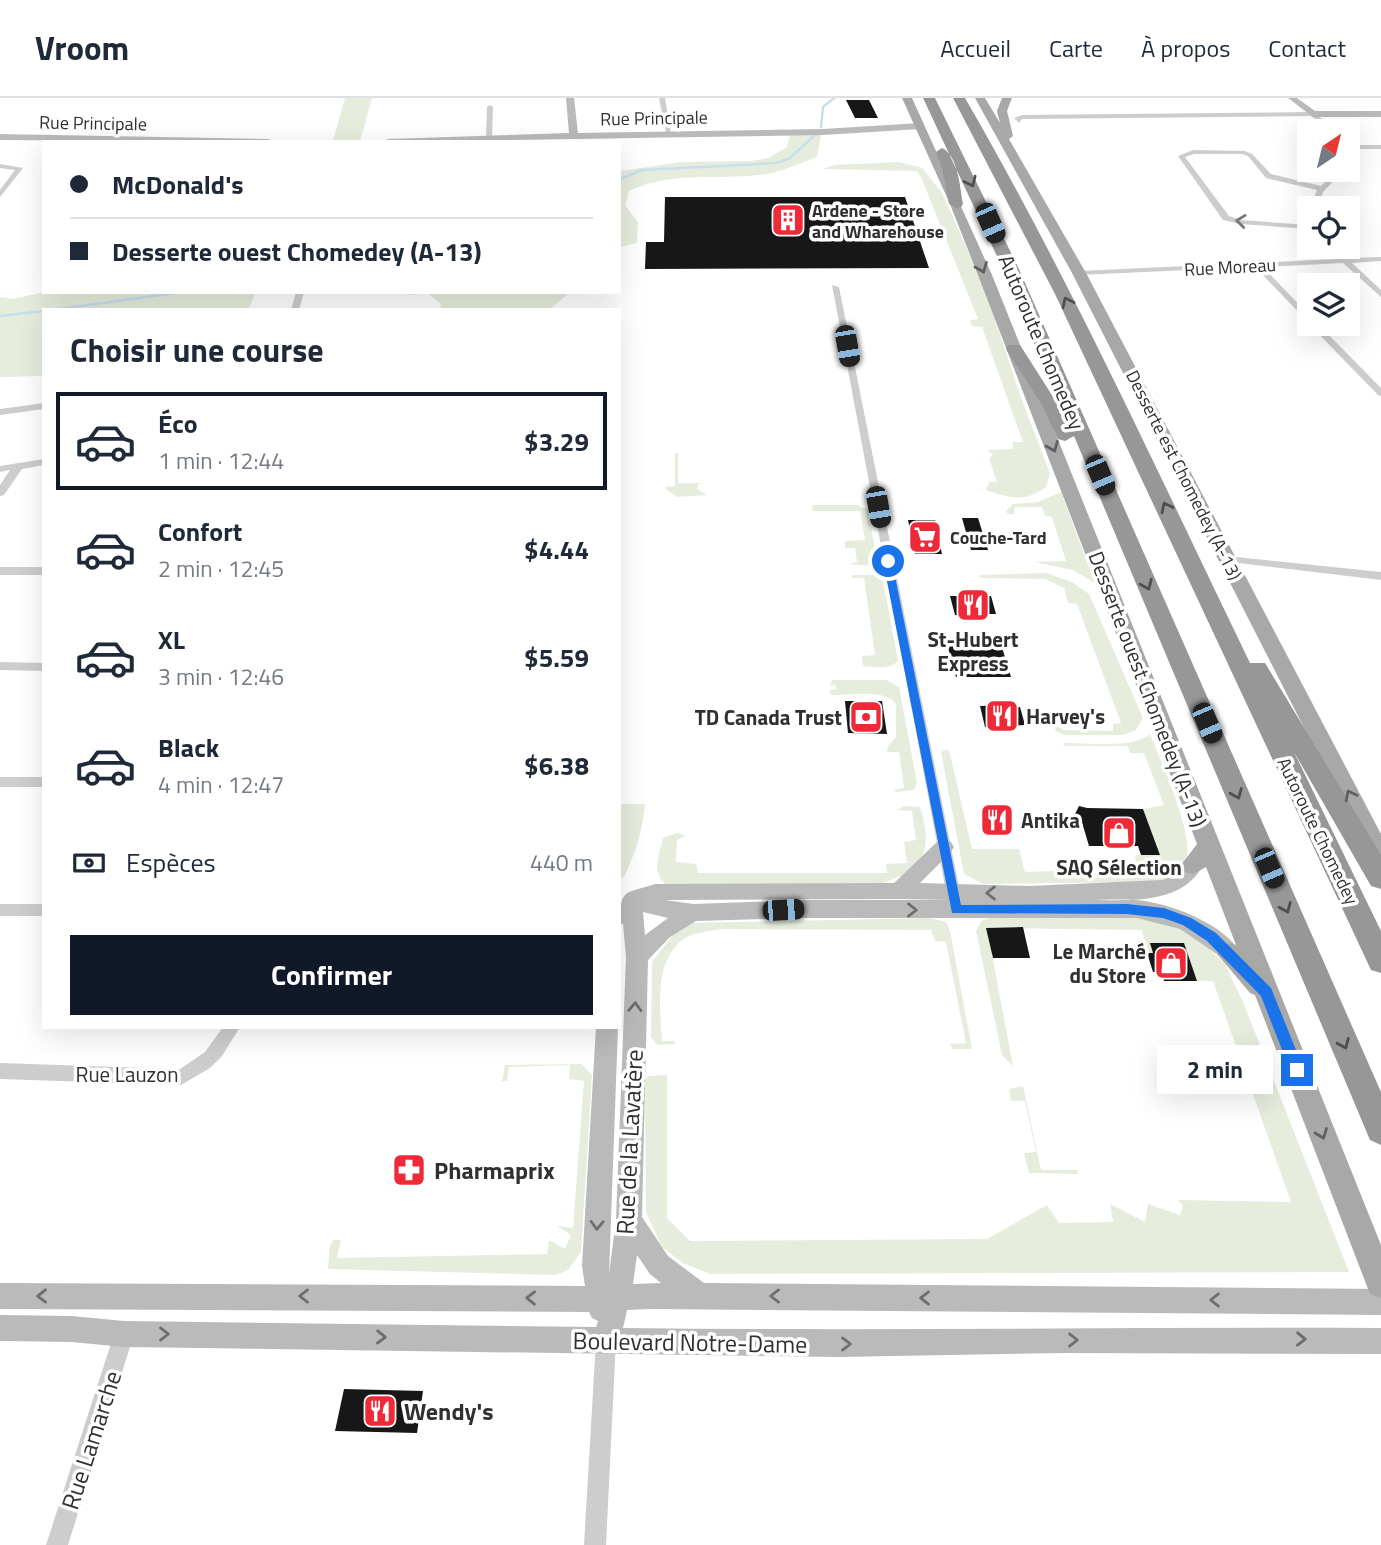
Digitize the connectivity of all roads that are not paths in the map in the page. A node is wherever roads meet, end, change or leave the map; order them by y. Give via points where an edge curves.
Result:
1 (570, 98) edge
2 (662, 98) edge
3 (959, 98) edge
4 (980, 98) edge
5 (1007, 98) edge
6 (1292, 98) edge
7 (907, 99) edge
8 (929, 99) edge
9 (490, 107) dead end
10 (1313, 114) junction
11 (1381, 114) edge
12 (1047, 117) dead end
13 (1319, 119) edge
14 (920, 126) junction
15 (669, 133) junction
16 (574, 135) junction
17 (0, 137) edge
18 (489, 139) junction
19 (162, 140) edge
20 (455, 140) edge
21 (517, 140) edge
22 (1360, 148) edge
23 (1381, 148) edge
24 (1011, 149) junction
25 (0, 166) edge
26 (1329, 182) edge
27 (1323, 189) junction
28 (0, 195) edge
29 (1320, 196) edge
30 (956, 204) junction
31 (1297, 226) edge
32 (1381, 259) edge
33 (1345, 261) junction
34 (1258, 265) junction
35 (1079, 273) junction
36 (835, 287) dead end
37 (1381, 294) edge
38 (1297, 307) edge
39 (1325, 336) edge
40 (1014, 349) junction
41 (1381, 393) edge
42 (42, 406) edge
43 (0, 412) edge
44 (42, 462) edge
45 (17, 468) junction
46 (0, 469) edge
47 (0, 493) edge
48 (1111, 500) junction
49 (1227, 559) junction
50 (1195, 569) junction
51 (0, 571) edge
52 (42, 571) edge
53 (1381, 576) edge
54 (0, 666) edge
55 (42, 667) edge
56 (0, 782) edge
57 (42, 782) edge
58 (1210, 845) junction
59 (944, 847) junction
60 (1381, 856) edge
61 (1193, 865) joint
62 (1381, 878) edge
63 (898, 891) junction
64 (954, 901) junction
65 (625, 908) edge
66 (0, 910) edge
67 (42, 910) edge
68 (693, 913) junction
69 (1230, 954) joint
70 (637, 957) junction
71 (1381, 961) edge
72 (1266, 992) junction
73 (231, 1029) edge
74 (607, 1029) edge
75 (0, 1071) edge
76 (1381, 1129) edge
77 (629, 1220) junction
78 (1381, 1283) edge
79 (0, 1296) edge
80 (699, 1296) junction
81 (608, 1298) junction
82 (1381, 1301) edge
83 (0, 1328) edge
84 (124, 1334) junction
85 (606, 1341) junction
86 (1381, 1341) edge
87 (57, 1545) edge
88 (595, 1545) edge

1 - 16 street
2 - 15 street
50 -> 3 highway, Autoroute Chomedey via 1039,245
4 - 24 main road, Desserte est Chomedey (A-13)
5 - 24 main road via 1002,113
6 - 10 street
7 - 14 main road, Desserte ouest Chomedey (A-13)
8 - 30 highway
8 -> 48 highway, Autoroute Chomedey via 990,223
9 - 18 street
10 - 11 street
10 - 12 street
10 - 13 street
14 - 15 street, Rue Principale
14 - 30 main road, Desserte ouest Chomedey (A-13)
15 - 16 street, Rue Principale
16 - 21 street, Rue Principale
17 - 19 street, Rue Principale
18 - 20 street, Rue Principale
18 - 21 street, Rue Principale
22 - 23 street
24 - 35 main road, Desserte est Chomedey (A-13)
25 - 28 street via 20,168
26 - 27 street
27 - 29 street
31 -> 27 street via 1226,218 1181,156 1243,152 1272,177
30 -> 40 main road, Desserte ouest Chomedey (A-13)
32 - 33 street, Rue Moreau
33 - 34 street, Rue Moreau
33 - 37 street
34 - 35 street, Rue Moreau
34 - 38 street
35 - 49 main road, Desserte est Chomedey (A-13)
36 - 59 street
39 - 41 street
40 - 48 highway via 1065,435
40 -> 58 main road, Desserte ouest Chomedey (A-13)
42 - 43 street
44 - 45 street
45 - 46 street
45 - 47 street
48 -> 76 highway, Autoroute Chomedey
49 - 53 street
60 -> 49 main road, Desserte est Chomedey (A-13)
50 - 62 highway
50 - 71 highway, Autoroute Chomedey
51 - 52 street
54 - 55 street
56 - 57 street
58 - 61 main road
58 - 72 main road, Desserte ouest Chomedey (A-13)
59 - 63 street
59 - 64 street
61 -> 64 street via 1180,881 1154,890
63 - 64 street
63 - 65 street via 655,892
68 -> 64 street
64 - 69 street via 1151,911 1187,922
65 - 68 street
65 - 70 street, Rue de la Lavatère
66 - 67 street
68 - 70 street via 663,931
69 - 72 main road
77 -> 70 street, Rue de la Lavatère
72 -> 78 main road, Desserte ouest Chomedey (A-13)
73 - 75 street, Rue Lauzon via 215,1055 181,1077
74 -> 81 street, Rue de la Lavatère via 596,1266
77 - 80 street via 659,1265
77 - 81 street, Rue de la Lavatère
81 -> 79 street, Boulevard Notre-Dame
80 - 81 street, Boulevard Notre-Dame
82 -> 80 street, Boulevard Notre-Dame
81 - 85 street, Rue de la Lavatère
83 - 84 street, Boulevard Notre-Dame
84 -> 85 street, Boulevard Notre-Dame
84 - 87 street, Rue Lamarche
85 -> 86 street, Boulevard Notre-Dame
85 - 88 street, Rue de la Lavatère

